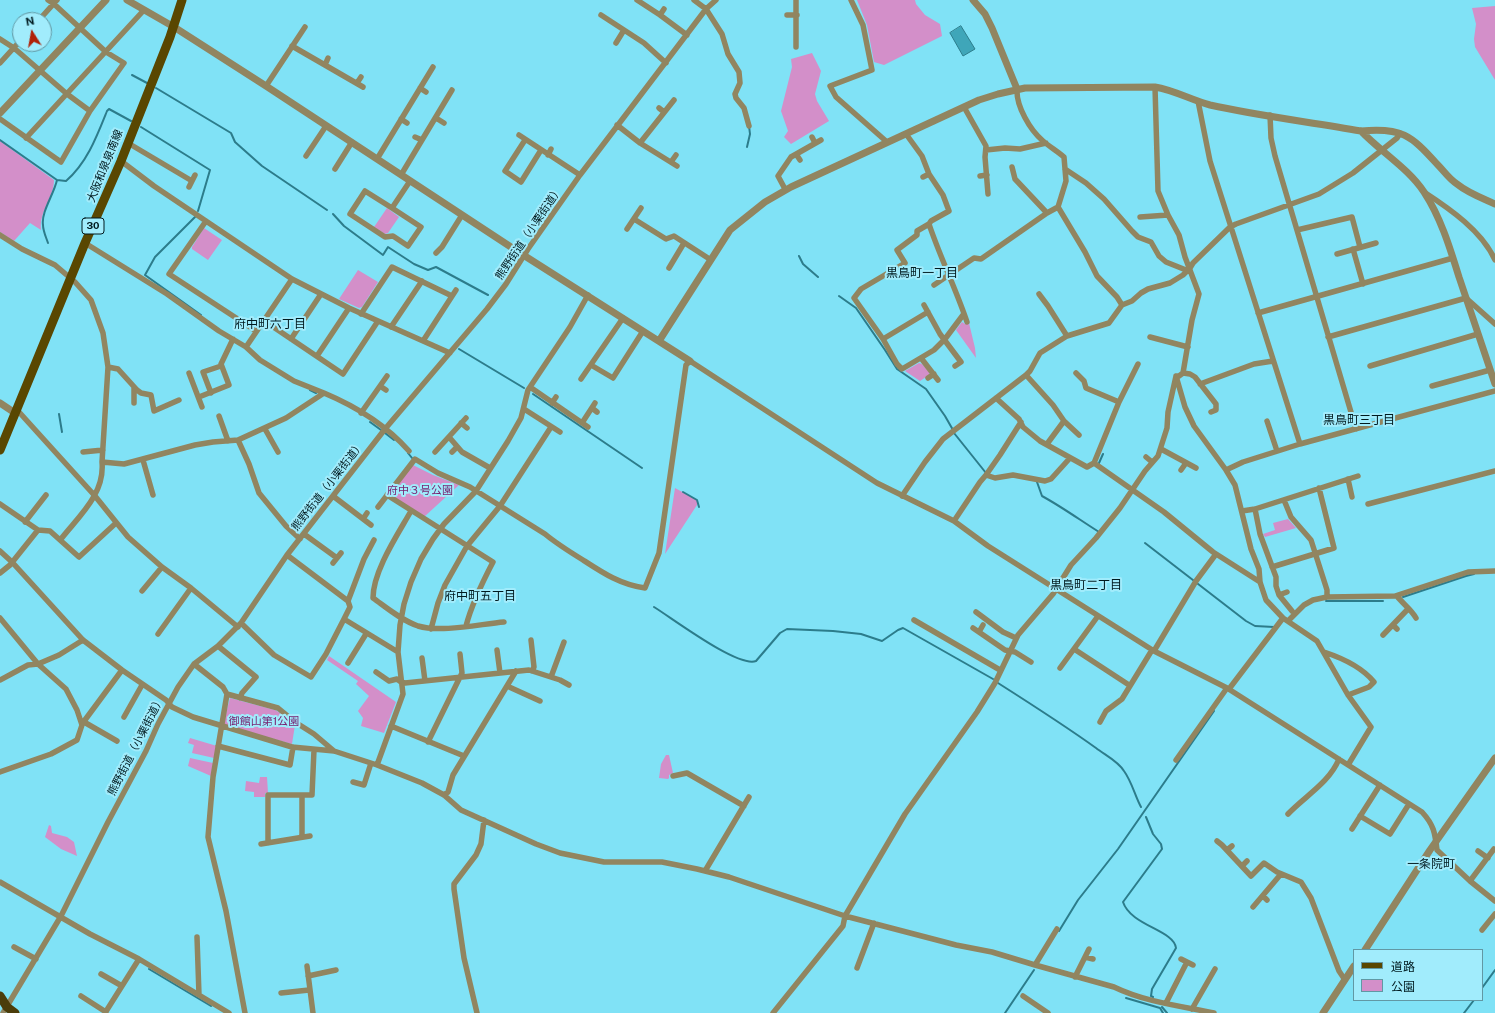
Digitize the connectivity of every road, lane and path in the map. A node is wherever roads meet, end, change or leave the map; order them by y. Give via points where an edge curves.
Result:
1 (48, 0) edge
2 (106, 0) edge
3 (127, 0) edge
4 (182, 0) edge
5 (637, 0) edge
6 (694, 0) edge
7 (716, 0) edge
8 (796, 0) edge
9 (851, 0) edge
10 (972, 0) edge
11 (56, 2) edge
12 (664, 9) dead end
13 (706, 9) junction
14 (144, 10) junction
15 (47, 12) edge
16 (601, 15) dead end
17 (660, 15) junction
18 (787, 15) dead end
19 (797, 15) junction
20 (80, 27) junction
21 (174, 27) junction
22 (305, 28) dead end
23 (624, 30) junction
24 (687, 35) junction
25 (0, 39) edge
26 (616, 43) dead end
27 (292, 46) junction
28 (12, 47) edge
29 (796, 47) dead end
30 (12, 50) edge
31 (19, 52) edge
32 (106, 52) junction
33 (328, 58) dead end
34 (666, 62) junction
35 (0, 64) edge
36 (325, 65) junction
37 (433, 67) dead end
38 (40, 71) junction
39 (361, 77) dead end
40 (357, 83) junction
41 (266, 86) junction
42 (363, 87) dead end
43 (1155, 87) junction
44 (420, 88) junction
45 (1017, 89) junction
46 (452, 90) dead end
47 (426, 92) dead end
48 (67, 94) junction
49 (674, 100) dead end
50 (1198, 101) junction
51 (964, 107) junction
52 (658, 108) dead end
53 (90, 111) junction
54 (664, 112) junction
55 (0, 113) edge
56 (1270, 115) junction
57 (436, 118) junction
58 (0, 119) edge
59 (401, 119) junction
60 (407, 123) dead end
61 (444, 123) dead end
62 (617, 125) junction
63 (326, 126) junction
64 (750, 126) dead end
65 (1361, 131) junction
66 (1400, 133) junction
67 (906, 134) junction
68 (415, 136) dead end
69 (518, 136) dead end
70 (812, 137) dead end
71 (26, 138) junction
72 (422, 140) junction
73 (525, 140) junction
74 (821, 140) dead end
75 (128, 142) junction
76 (352, 142) junction
77 (887, 142) junction
78 (640, 143) junction
79 (815, 143) junction
80 (1046, 143) junction
81 (541, 150) junction
82 (986, 150) junction
83 (1381, 150) junction
84 (796, 154) junction
85 (676, 155) dead end
86 (306, 156) dead end
87 (377, 159) junction
88 (800, 160) dead end
89 (121, 161) junction
90 (671, 162) junction
91 (677, 166) dead end
92 (1012, 167) dead end
93 (335, 169) dead end
94 (1065, 169) junction
95 (929, 174) junction
96 (195, 175) dead end
97 (400, 175) junction
98 (580, 175) junction
99 (987, 175) junction
100 (980, 176) dead end
101 (923, 177) dead end
102 (192, 181) junction
103 (410, 181) junction
104 (189, 187) dead end
105 (785, 190) junction
106 (1424, 191) junction
107 (988, 194) dead end
108 (1495, 204) edge
109 (1290, 205) junction
110 (1058, 207) junction
111 (392, 208) junction
112 (641, 208) dead end
113 (1047, 213) junction
114 (462, 215) junction
115 (1168, 215) junction
116 (1148, 216) junction
117 (1140, 217) dead end
118 (634, 219) junction
119 (206, 220) junction
120 (929, 224) junction
121 (1152, 224) dead end
122 (1230, 227) junction
123 (627, 229) dead end
124 (1297, 230) junction
125 (0, 235) edge
126 (85, 243) junction
127 (684, 243) junction
128 (1376, 243) dead end
129 (1360, 247) junction
130 (1353, 249) junction
131 (436, 253) dead end
132 (1337, 254) dead end
133 (524, 256) junction
134 (1453, 258) junction
135 (711, 260) junction
136 (1495, 260) edge
137 (669, 268) dead end
138 (1190, 268) junction
139 (950, 275) junction
140 (72, 279) junction
141 (292, 279) junction
142 (422, 281) junction
143 (1364, 284) junction
144 (934, 285) dead end
145 (456, 290) dead end
146 (321, 294) junction
147 (1038, 294) dead end
148 (588, 295) junction
149 (452, 296) junction
150 (1317, 297) junction
151 (1466, 298) junction
152 (924, 305) dead end
153 (1122, 305) junction
154 (349, 308) junction
155 (928, 312) junction
156 (1258, 313) junction
157 (361, 314) junction
158 (964, 315) junction
159 (623, 318) junction
160 (263, 320) junction
161 (378, 321) junction
162 (967, 322) dead end
163 (1495, 324) edge
164 (391, 327) junction
165 (256, 331) junction
166 (643, 331) junction
167 (1478, 334) junction
168 (1067, 336) junction
169 (1150, 337) dead end
170 (1328, 337) junction
171 (233, 339) junction
172 (291, 339) junction
173 (883, 339) junction
174 (945, 339) junction
175 (423, 341) junction
176 (659, 341) junction
177 (246, 346) junction
178 (1188, 347) junction
179 (450, 353) junction
180 (317, 356) junction
181 (921, 358) junction
182 (690, 361) junction
183 (1273, 361) junction
184 (1138, 364) dead end
185 (591, 365) junction
186 (222, 366) junction
187 (955, 366) dead end
188 (1370, 366) dead end
189 (108, 367) junction
190 (1490, 370) junction
191 (189, 373) dead end
192 (1076, 373) dead end
193 (1183, 373) junction
194 (934, 374) junction
195 (1026, 375) junction
196 (387, 376) dead end
197 (1176, 376) junction
198 (928, 378) dead end
199 (581, 379) dead end
200 (938, 380) dead end
201 (1200, 384) junction
202 (1495, 384) edge
203 (380, 386) junction
204 (1432, 386) dead end
205 (530, 387) junction
206 (134, 388) junction
207 (386, 390) dead end
208 (1495, 391) edge
209 (211, 393) junction
210 (324, 393) junction
211 (199, 397) junction
212 (556, 397) dead end
213 (996, 398) junction
214 (179, 400) dead end
215 (1119, 402) junction
216 (0, 403) edge
217 (134, 403) dead end
218 (552, 403) junction
219 (596, 403) dead end
220 (202, 407) dead end
221 (592, 408) junction
222 (524, 409) junction
223 (16, 412) junction
224 (597, 412) dead end
225 (1210, 412) dead end
226 (361, 413) junction
227 (219, 416) dead end
228 (466, 418) dead end
229 (1267, 421) dead end
230 (1020, 422) junction
231 (1064, 422) junction
232 (582, 423) junction
233 (461, 424) junction
234 (551, 427) junction
235 (588, 427) dead end
236 (467, 428) dead end
237 (265, 429) junction
238 (385, 429) junction
239 (1356, 429) junction
240 (560, 432) dead end
241 (1079, 435) dead end
242 (448, 437) junction
243 (238, 440) junction
244 (228, 441) junction
245 (1047, 444) junction
246 (1300, 444) junction
247 (457, 447) junction
248 (1161, 449) junction
249 (0, 450) edge
250 (103, 450) junction
251 (409, 451) dead end
252 (1277, 451) junction
253 (83, 452) dead end
254 (278, 452) dead end
255 (435, 452) dead end
256 (452, 452) dead end
257 (1146, 457) dead end
258 (1070, 458) junction
259 (143, 460) junction
260 (102, 462) junction
261 (1152, 462) junction
262 (1186, 462) junction
263 (1094, 463) junction
264 (490, 468) junction
265 (1196, 468) dead end
266 (1181, 470) dead end
267 (1226, 470) junction
268 (1495, 471) edge
269 (986, 475) junction
270 (1358, 476) dead end
271 (1348, 479) junction
272 (1319, 488) junction
273 (1132, 489) junction
274 (476, 491) junction
275 (46, 495) dead end
276 (154, 495) dead end
277 (387, 495) junction
278 (95, 496) junction
279 (333, 496) junction
280 (902, 496) junction
281 (1352, 497) dead end
282 (1284, 500) junction
283 (0, 504) edge
284 (1368, 504) dead end
285 (500, 506) junction
286 (378, 507) dead end
287 (1255, 509) junction
288 (412, 511) junction
289 (1242, 511) junction
290 (367, 513) dead end
291 (363, 519) junction
292 (25, 522) junction
293 (954, 522) junction
294 (116, 523) junction
295 (371, 525) dead end
296 (38, 530) junction
297 (440, 530) junction
298 (302, 536) junction
299 (61, 539) junction
300 (374, 540) dead end
301 (466, 546) junction
302 (0, 551) edge
303 (341, 553) dead end
304 (1315, 553) junction
305 (1216, 554) junction
306 (287, 555) junction
307 (12, 562) junction
308 (162, 567) junction
309 (1272, 567) junction
310 (1495, 571) edge
311 (0, 573) edge
312 (1260, 582) junction
313 (191, 588) junction
314 (1056, 589) junction
315 (142, 591) dead end
316 (1287, 592) dead end
317 (1279, 595) junction
318 (1397, 596) junction
319 (1327, 597) junction
320 (348, 602) junction
321 (1408, 609) junction
322 (1292, 611) dead end
323 (976, 612) dead end
324 (1098, 616) junction
325 (924, 617) dead end
326 (0, 618) edge
327 (401, 618) junction
328 (1416, 618) dead end
329 (344, 619) junction
330 (914, 620) dead end
331 (1285, 620) junction
332 (504, 622) dead end
333 (920, 623) junction
334 (240, 625) junction
335 (466, 626) junction
336 (983, 626) dead end
337 (973, 628) dead end
338 (431, 629) junction
339 (946, 630) dead end
340 (979, 632) junction
341 (158, 634) dead end
342 (366, 634) junction
343 (1383, 635) dead end
344 (942, 636) junction
345 (1016, 638) junction
346 (84, 640) junction
347 (531, 640) dead end
348 (564, 642) dead end
349 (218, 646) junction
350 (1074, 648) junction
351 (497, 650) dead end
352 (1153, 650) junction
353 (1010, 651) junction
354 (398, 652) junction
355 (1324, 652) junction
356 (460, 654) dead end
357 (422, 658) dead end
358 (1031, 662) dead end
359 (348, 663) dead end
360 (38, 664) junction
361 (194, 664) junction
362 (1060, 668) dead end
363 (122, 670) junction
364 (1000, 670) junction
365 (516, 671) junction
366 (532, 671) junction
367 (376, 672) dead end
368 (500, 673) junction
369 (551, 677) junction
370 (459, 678) junction
371 (0, 680) edge
372 (425, 681) junction
373 (401, 682) junction
374 (142, 685) junction
375 (569, 685) dead end
376 (507, 686) junction
377 (1129, 686) junction
378 (1228, 688) junction
379 (227, 694) junction
380 (1348, 695) junction
381 (240, 698) junction
382 (540, 701) dead end
383 (170, 704) junction
384 (122, 707) dead end
385 (128, 711) junction
386 (124, 717) dead end
387 (1100, 722) dead end
388 (83, 723) junction
389 (221, 725) junction
390 (391, 726) junction
391 (117, 741) dead end
392 (428, 742) junction
393 (218, 746) junction
394 (293, 747) junction
395 (314, 750) junction
396 (334, 751) junction
397 (464, 756) junction
398 (1495, 758) edge
399 (1339, 759) junction
400 (1176, 760) dead end
401 (374, 764) junction
402 (1348, 765) junction
403 (0, 772) edge
404 (673, 776) dead end
405 (353, 782) dead end
406 (1380, 785) junction
407 (302, 795) junction
408 (444, 795) junction
409 (749, 797) dead end
410 (1409, 804) junction
411 (744, 806) junction
412 (1288, 814) dead end
413 (1360, 816) junction
414 (484, 820) junction
415 (1352, 829) dead end
416 (310, 836) dead end
417 (302, 837) junction
418 (1217, 841) dead end
419 (1436, 842) junction
420 (268, 843) junction
421 (261, 844) dead end
422 (1232, 846) dead end
423 (1494, 849) dead end
424 (1227, 850) junction
425 (1478, 851) dead end
426 (1488, 858) junction
427 (1247, 861) dead end
428 (1242, 866) junction
429 (705, 871) junction
430 (1281, 874) junction
431 (1470, 881) junction
432 (0, 882) edge
433 (1495, 901) edge
434 (1252, 908) dead end
435 (61, 916) junction
436 (845, 916) junction
437 (1483, 918) dead end
438 (1493, 919) edge
439 (874, 923) junction
440 (1057, 929) dead end
441 (1482, 930) dead end
442 (197, 937) dead end
443 (14, 947) dead end
444 (1089, 949) dead end
445 (1366, 949) edge
446 (1085, 957) junction
447 (36, 959) junction
448 (1093, 959) dead end
449 (1181, 959) dead end
450 (139, 960) junction
451 (1187, 962) junction
452 (1034, 965) junction
453 (1193, 965) dead end
454 (307, 966) dead end
455 (857, 968) dead end
456 (1353, 968) edge
457 (1214, 969) dead end
458 (336, 970) dead end
459 (102, 974) dead end
460 (308, 976) junction
461 (1075, 977) junction
462 (1345, 980) junction
463 (122, 986) junction
464 (309, 990) junction
465 (281, 993) dead end
466 (199, 995) junction
467 (0, 996) edge
468 (81, 996) dead end
469 (1023, 996) dead end
470 (1166, 1003) junction
471 (4, 1008) edge
472 (1192, 1008) junction
473 (1045, 1012) edge
474 (15, 1013) edge
475 (106, 1013) edge
476 (229, 1013) edge
477 (245, 1013) edge
478 (313, 1013) edge
479 (476, 1013) edge
480 (773, 1013) edge
481 (1214, 1013) edge
482 (1323, 1013) edge

1 - 11 street
2 - 20 street
3 - 14 street
4 - 21 main road, 大阪和泉泉南線 / 30
5 - 17 street
6 - 13 street
7 - 13 street, 熊野街道（小栗街道）
8 - 19 street
9 - 77 street via 863,25 872,70 830,86 836,97
10 - 45 street via 985,14
11 - 15 street
11 - 20 street
12 - 17 street
13 - 24 street, 熊野街道（小栗街道）
13 - 64 street via 719,27 728,54 739,72 740,83 735,94 744,108
14 - 21 street
14 - 32 street
16 - 23 street
17 - 24 street
18 - 19 street
19 - 29 street
20 - 32 street
20 - 38 street
21 - 41 street
21 - 75 main road, 大阪和泉泉南線 / 30
22 - 27 street
23 - 26 street
23 - 34 street
24 - 34 street, 熊野街道（小栗街道）
25 - 28 street
27 - 36 street
27 - 41 street
30 - 35 street
31 - 38 street
32 - 48 street
32 - 53 street via 124,63
33 - 36 street
34 - 62 street, 熊野街道（小栗街道）
36 - 40 street
37 - 44 street
38 - 48 street
38 - 55 street
39 - 40 street
40 - 42 street
41 - 63 street
43 - 45 street
43 - 50 street
43 - 115 street via 1158,191
44 - 47 street
44 - 59 street
45 - 51 street
45 - 80 street via 1021,109
46 - 57 street
48 - 53 street
48 - 71 street
49 - 54 street
50 - 56 street
50 - 122 street via 1210,161
51 - 67 street
51 - 82 street
52 - 54 street
53 - 71 street via 61,162
54 - 78 street
56 - 65 street
56 - 109 street via 1271,138
57 - 61 street
57 - 72 street
58 - 71 street
59 - 60 street
59 - 87 street
62 - 78 street
62 - 98 street, 熊野街道（小栗街道）
63 - 76 street
63 - 86 street
65 - 66 street via 1381,129
65 - 83 street
66 - 83 street
66 - 108 street via 1417,142 1457,184
67 - 77 street
67 - 95 street via 922,156
68 - 72 street
69 - 73 street
70 - 79 street
72 - 97 street
73 - 81 street
73 - 81 street via 505,171 521,182
74 - 79 street
75 - 89 main road, 大阪和泉泉南線 / 30
75 - 102 street
76 - 87 street
76 - 93 street
77 - 105 street
78 - 90 street
79 - 84 street
80 - 82 street via 1020,149
80 - 94 street via 1064,157
81 - 98 street via 550,152
82 - 99 street
83 - 106 street
83 - 109 street via 1353,173 1319,194
84 - 88 street
84 - 105 street via 778,176
85 - 90 street
87 - 97 street
89 - 119 street
89 - 126 main road, 大阪和泉泉南線 / 30
90 - 91 street
92 - 113 street via 1015,179
94 - 110 street via 1066,181
94 - 138 street via 1104,199 1138,237 1151,242 1166,262 1186,270
95 - 101 street
95 - 120 street via 944,195 949,211
96 - 102 street
97 - 103 street
98 - 133 street, 熊野街道（小栗街道）
99 - 100 street
99 - 107 street
102 - 104 street
103 - 111 street
103 - 114 street
105 - 135 street via 765,202 730,230
106 - 134 street via 1440,221
106 - 136 street via 1447,207 1482,239 1490,248
109 - 122 street
109 - 124 street
110 - 113 street
110 - 153 street via 1097,276
111 - 111 street via 421,227 408,246 393,236 385,237 350,214 365,191
112 - 118 street
113 - 139 street via 981,259 974,258
114 - 131 street
114 - 133 street
115 - 116 street
115 - 138 street via 1179,235
116 - 117 street
116 - 121 street
118 - 123 street
118 - 127 street via 666,239 674,236
119 - 141 street
119 - 165 street via 170,274
120 - 139 street via 937,249
120 - 173 street via 917,231 917,235 897,250 905,263 861,289 854,298
122 - 138 street
122 - 156 street
124 - 129 street via 1352,216
124 - 150 street
125 - 140 street via 22,250 55,265
126 - 140 main road, 大阪和泉泉南線 / 30
126 - 171 street
127 - 135 street
127 - 137 street
128 - 129 street
129 - 130 street
130 - 132 street
130 - 143 street
133 - 148 street
133 - 179 street, 熊野街道（小栗街道） via 501,290
134 - 143 street
134 - 151 street
135 - 176 street
138 - 153 street via 1170,283 1148,289
138 - 178 street via 1199,294
139 - 144 street
139 - 158 street
140 - 189 street via 92,300 103,333
140 - 223 main road, 大阪和泉泉南線 / 30
141 - 146 street
141 - 160 street
142 - 149 street
142 - 157 street via 392,267
142 - 164 street
143 - 150 street
145 - 149 street
146 - 154 street
146 - 172 street
147 - 168 street
148 - 159 street
148 - 205 street
149 - 175 street
150 - 156 street
150 - 170 street
151 - 163 street
151 - 167 street
151 - 170 street
152 - 155 street
153 - 168 street via 1109,323
154 - 157 street
154 - 180 street
155 - 173 street
155 - 174 street
156 - 183 street
157 - 161 street
158 - 162 street
158 - 174 street
159 - 166 street
159 - 185 street
160 - 165 street
160 - 172 street
161 - 164 street
161 - 180 street via 343,374
164 - 175 street
165 - 177 street
166 - 176 street
166 - 185 street via 613,378
167 - 188 street
167 - 190 street
168 - 195 street via 1040,354
169 - 178 street
170 - 239 street
171 - 177 street
171 - 186 street via 220,364
172 - 180 street
173 - 181 street via 902,369
174 - 181 street
174 - 187 street via 961,362
175 - 179 street
176 - 182 street
177 - 210 street via 260,360 294,381
178 - 193 street
179 - 238 street, 熊野街道（小栗街道）
181 - 194 street
182 - 280 street
182 - 285 street via 686,364 659,553 645,588 611,578
183 - 201 street via 1254,364
183 - 246 street
184 - 215 street
185 - 199 street
186 - 209 street via 229,385
186 - 209 street via 204,372
189 - 206 street via 118,370
189 - 250 street
190 - 202 street
190 - 204 street
191 - 211 street
192 - 215 street via 1084,381 1086,388
193 - 197 street
193 - 201 street via 1195,377
194 - 198 street
194 - 200 street
195 - 213 street
195 - 231 street via 1053,405
196 - 203 street
197 - 248 street
197 - 267 street via 1185,407 1194,426
201 - 225 street via 1216,404 1216,410
203 - 207 street
203 - 226 street
205 - 218 street
205 - 222 street
206 - 214 street via 151,395 154,411
206 - 217 street
208 - 239 street
209 - 211 street
210 - 226 street via 348,403
210 - 237 street
211 - 220 street
212 - 218 street
213 - 230 street
213 - 280 street via 943,439
215 - 263 street
216 - 223 street
218 - 232 street
219 - 221 street
221 - 224 street
221 - 232 street
222 - 234 street
222 - 264 street
223 - 249 main road, 大阪和泉泉南線 / 30
223 - 278 street via 19,412
226 - 238 street
227 - 244 street
228 - 233 street
229 - 252 street
230 - 245 street via 1040,441
230 - 269 street
231 - 241 street
231 - 245 street
232 - 235 street
233 - 236 street
233 - 242 street
234 - 240 street
234 - 285 street
237 - 243 street
237 - 254 street
238 - 251 street via 399,439
238 - 279 street, 熊野街道（小栗街道）
239 - 246 street
242 - 247 street
242 - 255 street
243 - 244 street
243 - 298 street via 258,493 286,526
244 - 259 street via 194,445
245 - 258 street
246 - 252 street
247 - 256 street
247 - 264 street
248 - 261 street
248 - 262 street
250 - 253 street
250 - 260 street
252 - 267 street
257 - 261 street
258 - 263 street via 1087,467
258 - 269 street via 1052,479 1045,481 1013,475 995,478
259 - 260 street via 124,464
259 - 276 street
260 - 278 street via 100,487
261 - 273 street
262 - 265 street
262 - 266 street
263 - 273 street
264 - 274 street
267 - 289 street via 1235,485
268 - 284 street
269 - 293 street
270 - 271 street
271 - 272 street
271 - 281 street
272 - 282 street
272 - 304 street via 1334,548
273 - 305 street
273 - 314 street via 1096,538 1071,565
274 - 277 street via 415,459
274 - 285 street
274 - 297 street
275 - 292 street
277 - 286 street
277 - 288 street
278 - 294 street
278 - 299 street
279 - 291 street
279 - 298 street, 熊野街道（小栗街道）
280 - 293 street
282 - 287 street
282 - 304 street via 1291,517 1311,540
283 - 292 street
285 - 301 street
287 - 289 street
287 - 309 street via 1260,534
288 - 297 street
288 - 327 street via 390,547 373,591 373,598
289 - 312 street via 1251,549 1259,569
290 - 291 street
291 - 295 street
292 - 296 street
293 - 314 street
294 - 299 street via 79,557
294 - 308 street
296 - 299 street via 50,531
296 - 307 street
297 - 301 street
297 - 327 street via 432,539 410,582
298 - 303 street via 335,561
298 - 306 street, 熊野街道（小栗街道）
300 - 320 street
301 - 335 street via 493,562 470,609
301 - 338 street via 445,585
302 - 307 street
304 - 309 street
304 - 319 street
305 - 312 street
305 - 352 street
306 - 320 street
306 - 334 street, 熊野街道（小栗街道）
307 - 311 street
307 - 346 street
308 - 313 street
308 - 315 street
309 - 317 street
310 - 318 street via 1468,572
312 - 331 street via 1266,600
313 - 334 street
313 - 341 street
314 - 324 street
314 - 345 street
316 - 317 street
317 - 322 street
318 - 319 street
318 - 321 street
319 - 331 street via 1309,602
320 - 329 street via 350,607
321 - 328 street
321 - 343 street via 1395,627
323 - 345 street via 1003,632
324 - 350 street
324 - 352 street
325 - 333 street
326 - 360 street
327 - 338 street
327 - 354 street
329 - 334 street via 311,677 274,655
329 - 342 street
330 - 333 street
331 - 355 street via 1317,641
331 - 378 street
332 - 335 street
333 - 344 street
334 - 349 street, 熊野街道（小栗街道）
335 - 338 street
336 - 340 street
337 - 340 street
339 - 344 street
340 - 353 street
342 - 354 street
342 - 359 street
344 - 364 street
345 - 353 street
346 - 360 street via 60,655
346 - 363 street
347 - 366 street via 534,667
348 - 369 street
349 - 361 street, 熊野街道（小栗街道）
349 - 381 street via 256,677
350 - 362 street
350 - 377 street
351 - 368 street
352 - 377 street
352 - 378 street
353 - 358 street
353 - 364 street
354 - 373 street
355 - 380 street
355 - 380 street via 1342,658 1374,682 1369,687
356 - 370 street via 462,673
357 - 372 street
360 - 371 street via 28,665
360 - 388 street via 66,689
361 - 379 street via 223,687
361 - 383 street, 熊野街道（小栗街道）
363 - 374 street
363 - 388 street
364 - 436 street via 977,712 905,814
365 - 366 street
365 - 368 street
365 - 376 street
366 - 369 street
367 - 373 street via 389,681
368 - 370 street
369 - 375 street
370 - 372 street
370 - 392 street
372 - 373 street
373 - 390 street via 402,694
374 - 383 street
374 - 385 street
376 - 382 street
376 - 397 street
377 - 387 street via 1122,699 1106,711
378 - 399 street
378 - 400 street
379 - 381 street
379 - 389 street
380 - 402 street via 1371,727
381 - 396 street via 278,708
383 - 389 street via 193,717
383 - 435 street, 熊野街道（小栗街道）
384 - 385 street
385 - 386 street
388 - 391 street
388 - 403 street via 76,740 51,754
389 - 393 street
389 - 394 street
390 - 392 street
390 - 401 street
392 - 397 street
393 - 394 street via 290,765
393 - 477 street via 208,837 226,911
394 - 395 street
395 - 396 street
395 - 407 street via 312,795
396 - 401 street
397 - 408 street via 453,775 448,792
398 - 419 street
399 - 402 street
399 - 412 street via 1327,778
401 - 405 street via 364,785
401 - 408 street via 422,783
402 - 406 street
404 - 411 street via 687,772
406 - 410 street
406 - 413 street
407 - 417 street
407 - 420 street via 268,795
408 - 414 street via 462,810
409 - 411 street
410 - 413 street via 1390,834
410 - 419 street via 1430,821 1435,831
411 - 429 street
413 - 415 street
414 - 429 street via 536,844 570,856 604,862 662,862
414 - 479 street via 481,844 476,855 454,884 464,958
416 - 417 street
417 - 420 street
418 - 424 street
419 - 431 street via 1437,850
419 - 445 street
420 - 421 street
422 - 424 street
423 - 426 street
424 - 428 street
425 - 426 street
426 - 431 street
427 - 428 street
428 - 430 street via 1251,876 1264,863
429 - 436 street
430 - 434 street via 1265,898
430 - 462 street via 1301,882 1311,898
431 - 433 street
432 - 435 street
435 - 447 street, 熊野街道（小栗街道）
435 - 450 street
436 - 439 street
436 - 480 street via 838,933
437 - 438 street
438 - 441 street
439 - 452 street
439 - 455 street
440 - 452 street
442 - 466 street
443 - 447 street
444 - 446 street
446 - 448 street
446 - 461 street
447 - 471 street, 熊野街道（小栗街道）
449 - 451 street
450 - 463 street
450 - 466 street
451 - 453 street
451 - 470 street via 1178,986
452 - 461 street
454 - 460 street
456 - 462 street
457 - 472 street
458 - 460 street
459 - 463 street
460 - 464 street
461 - 470 street
462 - 482 street
463 - 475 street
464 - 465 street
464 - 478 street
466 - 476 street
467 - 471 highway
468 - 475 street
469 - 473 street
470 - 472 street
471 - 474 highway
472 - 481 street

